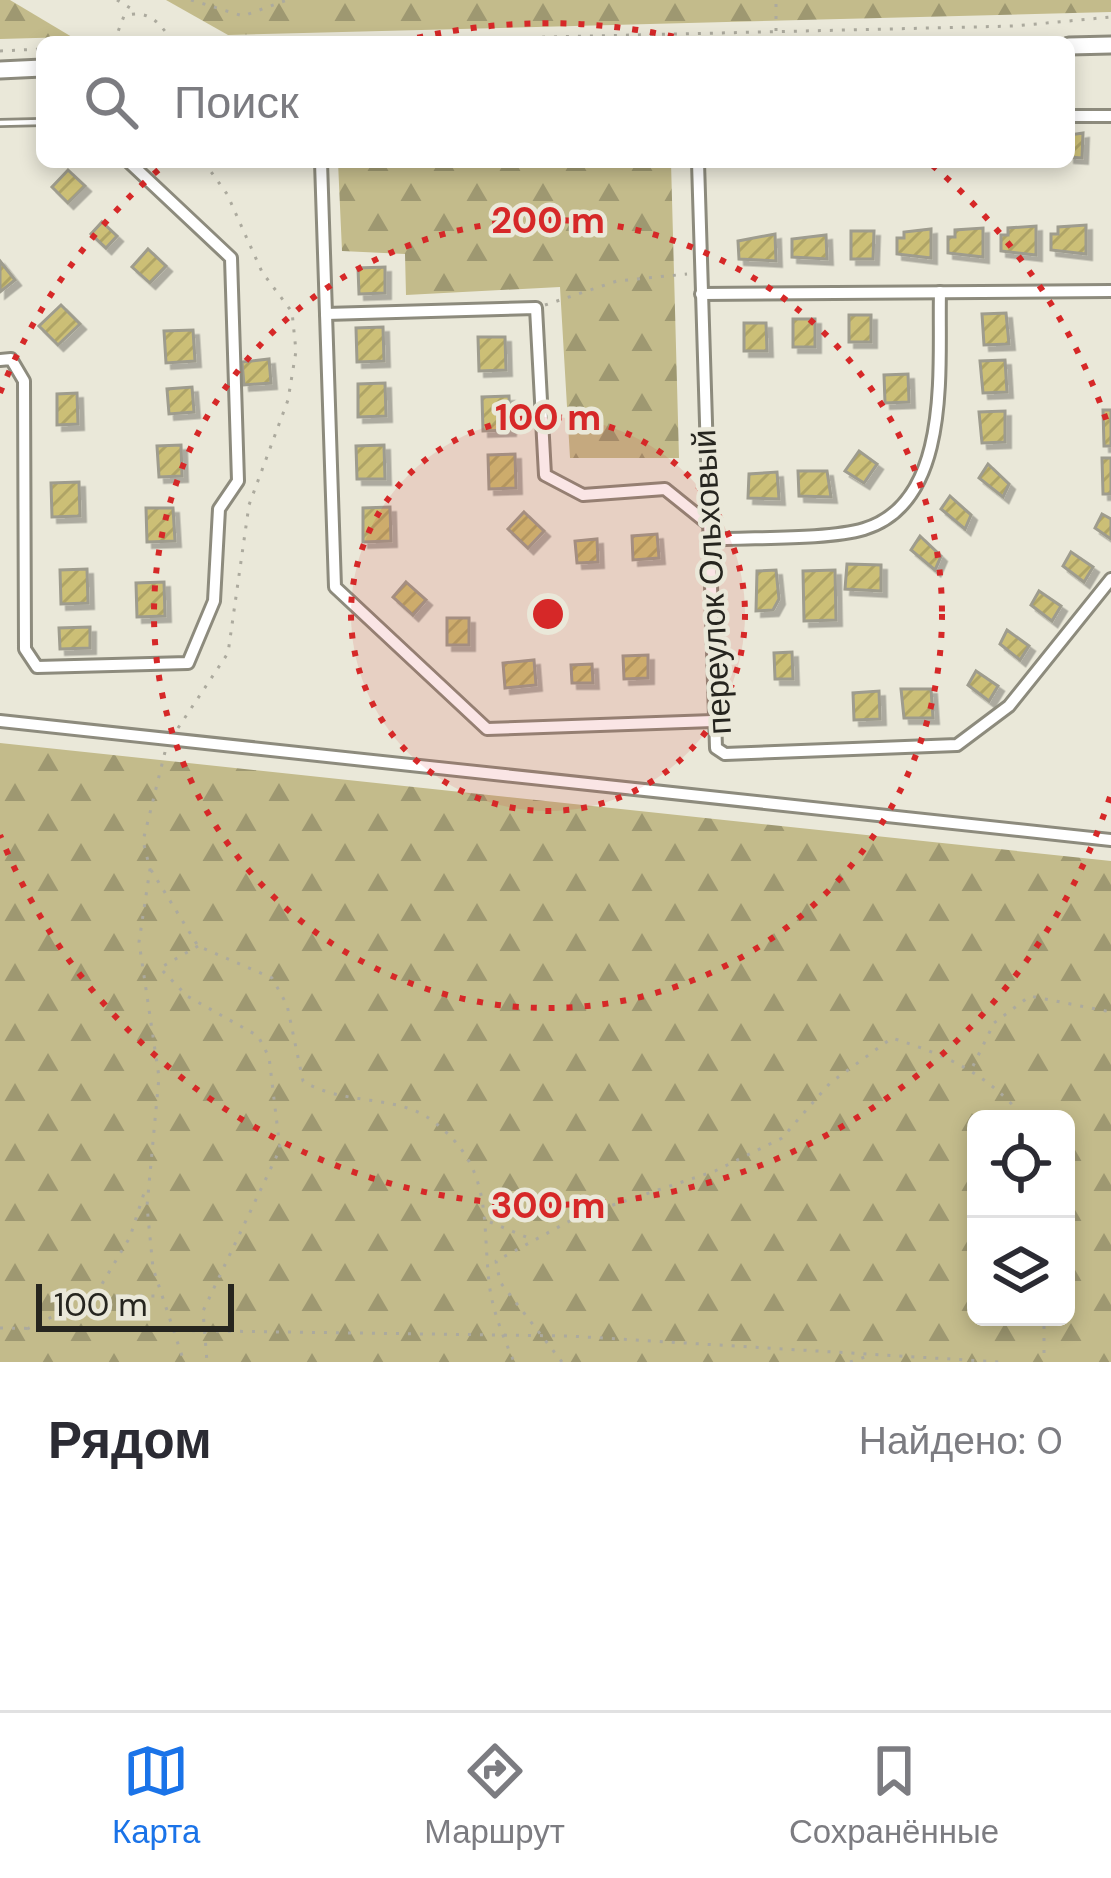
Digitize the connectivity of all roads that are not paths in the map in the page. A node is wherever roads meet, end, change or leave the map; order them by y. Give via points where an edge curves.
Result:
1 (1111, 45) edge
2 (1075, 46) edge
3 (36, 68) edge
4 (0, 70) edge
5 (1075, 116) edge
6 (1111, 116) edge
7 (36, 122) edge
8 (0, 124) edge
9 (135, 168) edge
10 (321, 168) edge
11 (698, 168) edge
12 (1111, 291) edge
13 (940, 292) junction
14 (701, 294) junction
15 (326, 314) junction
16 (0, 359) edge
17 (706, 522) junction
18 (707, 540) junction
19 (1111, 579) edge
20 (0, 721) edge
21 (713, 722) junction
22 (1111, 840) edge

1 - 2 main road
3 - 4 main road
5 - 6 street
7 - 8 lane
9 - 16 street via 231,258 238,481 219,509 214,601 188,663 37,667 25,649 24,381 11,359
10 - 15 street
11 - 14 street, переулок Ольховый
12 - 13 street
13 - 14 street
13 - 18 street via 937,407 926,460 904,507 863,530
14 - 17 street, переулок Ольховый
15 - 17 street via 536,308 545,475 583,495 665,489
15 - 21 street via 335,586 487,729
17 - 18 street, переулок Ольховый
18 - 21 street, переулок Ольховый
19 - 21 street, переулок Ольховый via 1009,706 956,745 725,754 716,748
20 - 22 street

